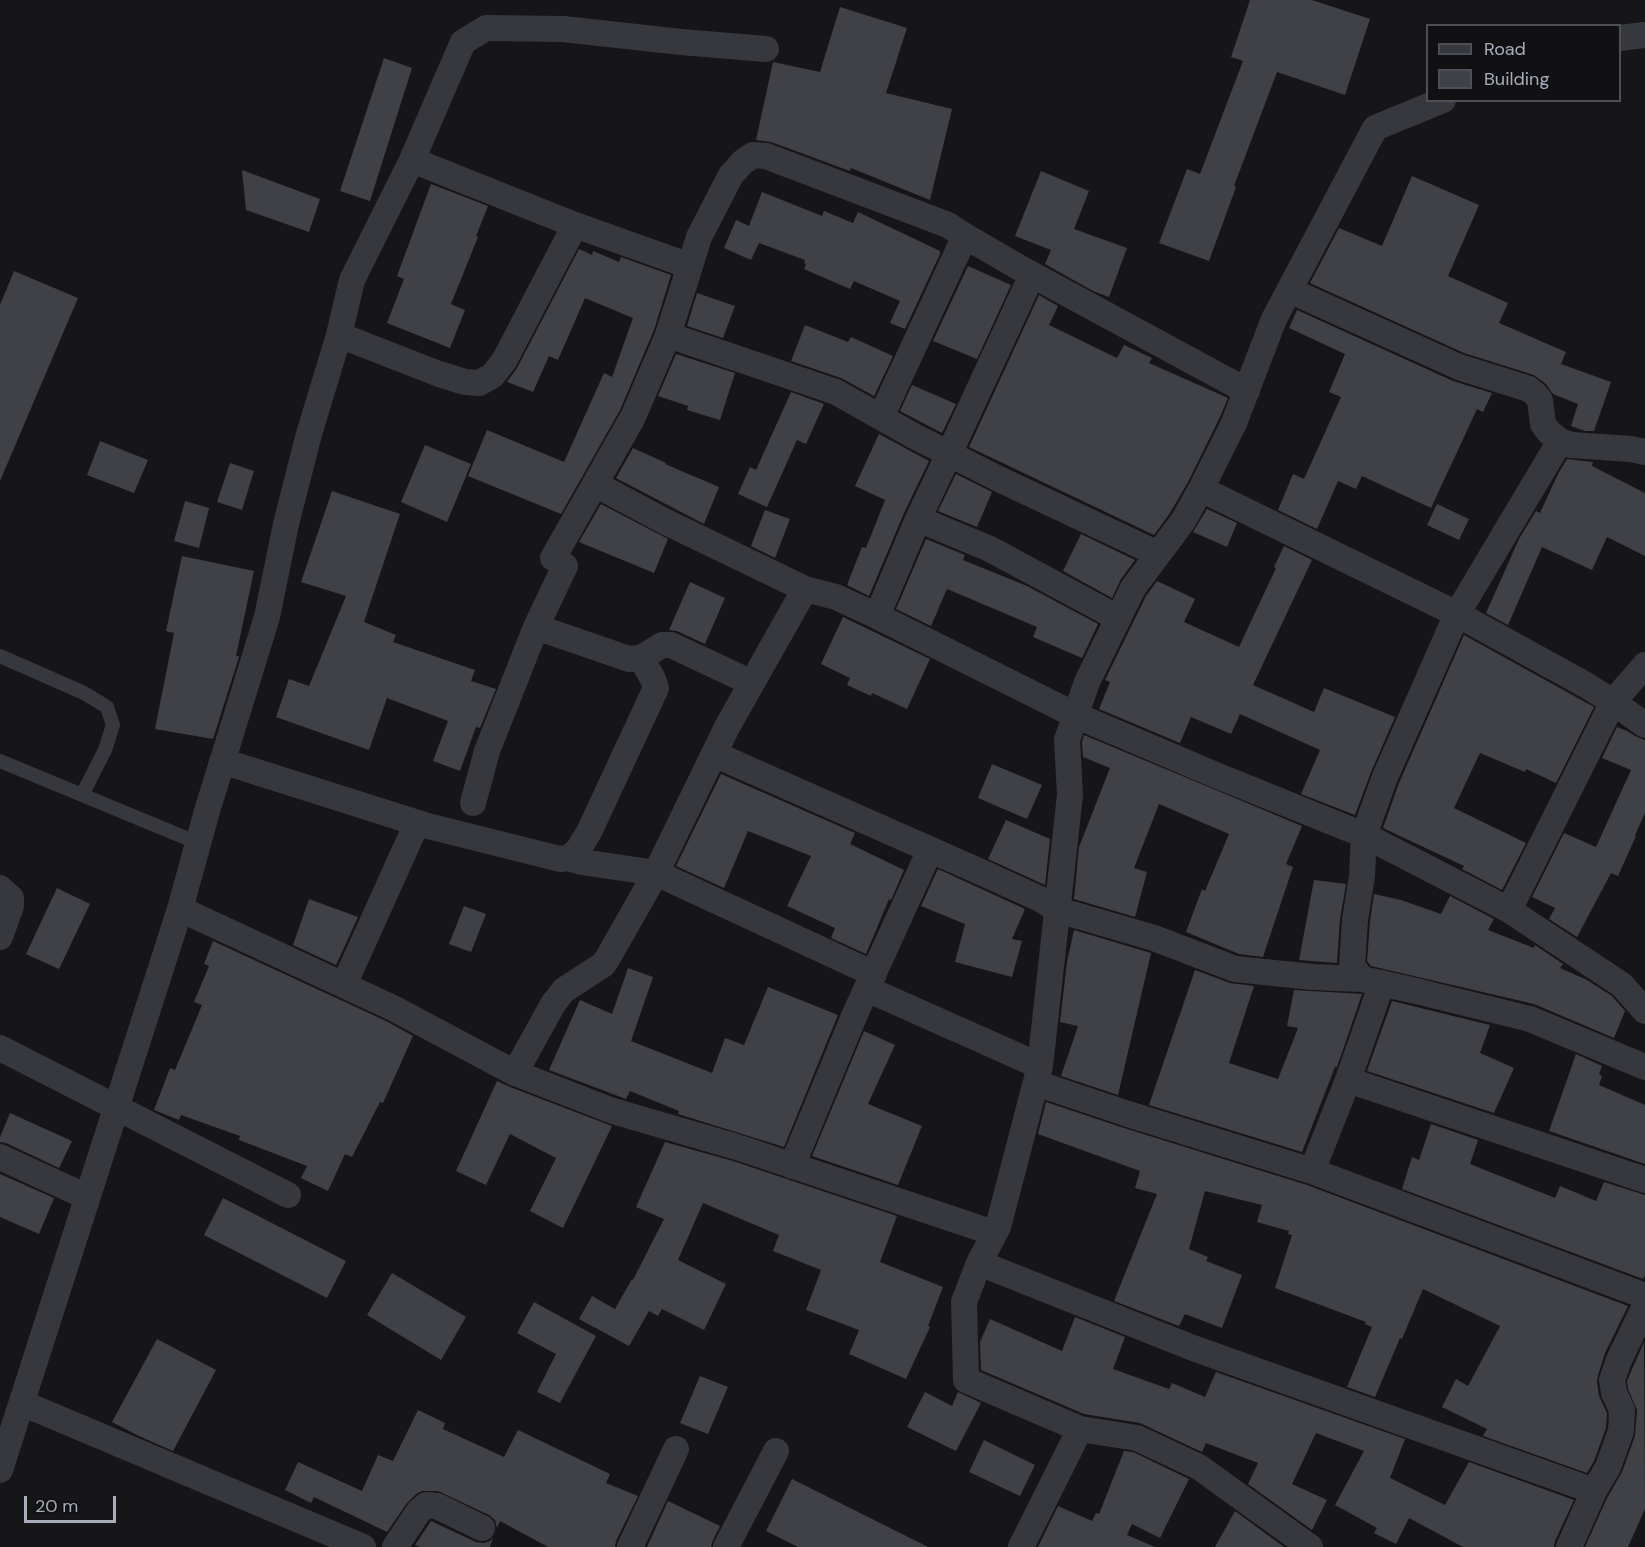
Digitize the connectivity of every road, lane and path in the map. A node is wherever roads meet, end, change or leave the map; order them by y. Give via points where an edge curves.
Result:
1 (1645, 34) edge
2 (1621, 38) edge
3 (766, 49) dead end
4 (1438, 102) edge
5 (412, 160) junction
6 (574, 225) junction
7 (965, 236) junction
8 (690, 266) junction
9 (1032, 275) junction
10 (1289, 290) junction
11 (339, 335) junction
12 (668, 335) junction
13 (1247, 391) junction
14 (880, 417) junction
15 (1560, 441) junction
16 (1645, 452) edge
17 (950, 454) junction
18 (595, 484) junction
19 (1201, 489) junction
20 (918, 519) junction
21 (1158, 554) junction
22 (805, 589) junction
23 (1457, 614) junction
24 (877, 616) junction
25 (1118, 618) junction
26 (536, 627) junction
27 (0, 656) edge
28 (640, 658) junction
29 (1645, 665) edge
30 (752, 683) junction
31 (1613, 702) junction
32 (1075, 715) junction
33 (1645, 725) edge
34 (714, 754) junction
35 (0, 761) edge
36 (222, 761) junction
37 (82, 795) junction
38 (473, 803) dead end
39 (417, 823) junction
40 (1364, 835) junction
41 (198, 843) junction
42 (930, 850) junction
43 (570, 858) junction
44 (656, 873) junction
45 (0, 888) edge
46 (180, 909) junction
47 (1058, 910) junction
48 (1509, 910) junction
49 (0, 937) edge
50 (871, 981) junction
51 (1372, 981) junction
52 (344, 985) junction
53 (1645, 1011) edge
54 (0, 1048) edge
55 (1645, 1067) edge
56 (515, 1073) junction
57 (1038, 1074) junction
58 (1348, 1080) junction
59 (117, 1108) junction
60 (0, 1157) edge
61 (792, 1166) junction
62 (1312, 1171) junction
63 (1645, 1180) edge
64 (288, 1195) dead end
65 (87, 1197) junction
66 (994, 1233) junction
67 (979, 1263) junction
68 (1645, 1296) edge
69 (1645, 1306) edge
70 (22, 1403) junction
71 (1080, 1429) junction
72 (676, 1449) dead end
73 (776, 1451) dead end
74 (0, 1470) edge
75 (1594, 1491) junction
76 (482, 1528) dead end
77 (1576, 1544) edge
78 (363, 1547) edge
79 (395, 1547) edge
80 (630, 1547) edge
81 (726, 1547) edge
82 (1021, 1547) edge
83 (1310, 1547) edge

1 - 2 street
3 - 5 street via 563,29 486,28 463,42
4 - 10 street via 1375,128
5 - 6 street
5 - 11 street via 352,280
6 - 8 street
6 - 11 street via 504,361 492,376 479,383 439,374
7 - 8 street via 948,225 766,156 753,155 731,175 699,237
7 - 9 street
7 - 14 street
8 - 12 street
9 - 13 street
9 - 17 street
10 - 13 street
10 - 15 street via 1460,367 1529,389 1540,400 1543,424
11 - 36 street via 300,468 267,617
12 - 14 street via 836,392
12 - 18 street via 633,417
13 - 19 street
14 - 17 street
15 - 16 street
15 - 23 street
17 - 20 street
17 - 21 street
18 - 22 street
18 - 26 street via 559,562
19 - 21 street
19 - 23 street
20 - 24 street
20 - 25 street via 990,549
21 - 25 street via 1132,588
22 - 24 street via 836,597
22 - 30 street
23 - 31 street
23 - 40 street via 1385,777
24 - 32 street
25 - 32 street
26 - 28 street via 629,659
26 - 38 street via 487,751
27 - 37 lane via 107,706 113,725
28 - 30 street via 662,645 670,645
28 - 43 street via 656,688 589,832
29 - 31 street
30 - 34 street
31 - 33 street
31 - 48 street
32 - 40 street
32 - 47 street via 1067,740 1070,795
34 - 42 street
34 - 44 street
35 - 37 lane
36 - 39 street
36 - 41 street
37 - 41 lane
39 - 43 street via 560,859
39 - 52 street
40 - 48 street
40 - 51 street via 1352,966
41 - 46 street
42 - 47 street
42 - 50 street
43 - 44 street
44 - 50 street
44 - 56 street via 604,964 564,990
45 - 49 street via 12,898
46 - 52 street
46 - 59 street
47 - 51 street via 1154,938 1235,969
47 - 57 street
48 - 53 street via 1622,985
50 - 57 street
50 - 61 street
51 - 55 street via 1530,1019
51 - 58 street
52 - 56 street
54 - 59 street
56 - 61 street via 613,1111
57 - 62 street via 1128,1114
57 - 66 street
58 - 62 street
58 - 63 street
59 - 64 street
59 - 65 street
60 - 65 street
61 - 66 street
62 - 68 street
65 - 70 street
66 - 67 street
67 - 71 street via 964,1302 966,1380
67 - 75 street via 1193,1348
69 - 75 street via 1612,1380 1622,1410 1621,1431
70 - 74 street
70 - 78 street
71 - 82 street
71 - 83 street via 1137,1438 1199,1467
72 - 80 street
73 - 81 street
75 - 77 street
76 - 79 street via 437,1506 426,1505

